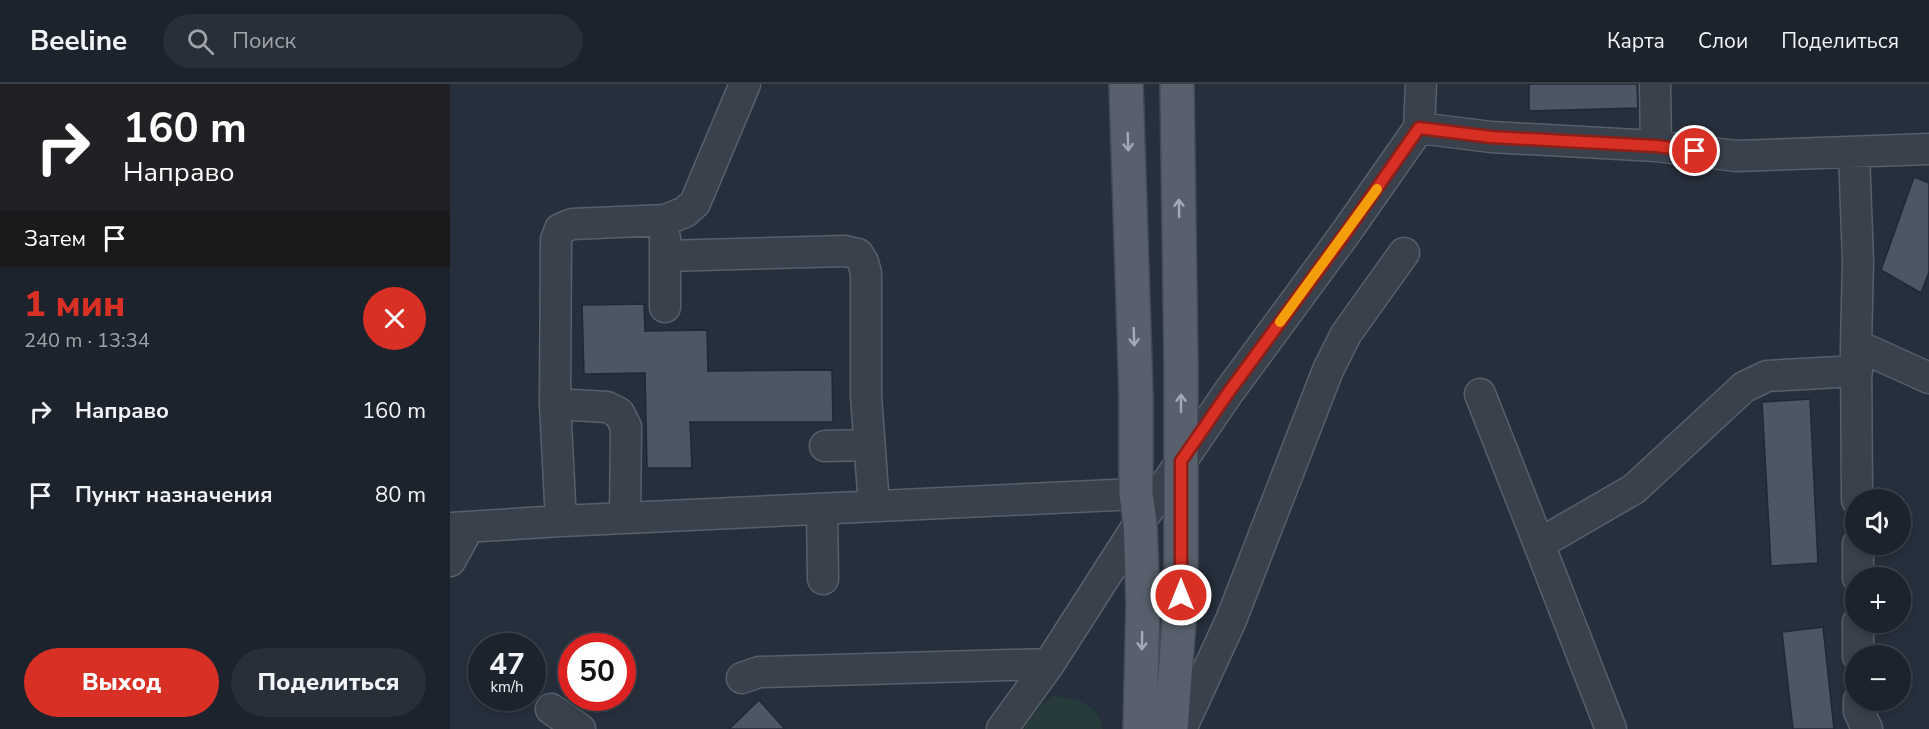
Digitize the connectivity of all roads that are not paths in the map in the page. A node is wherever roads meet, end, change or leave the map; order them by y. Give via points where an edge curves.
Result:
1 (745, 84) edge
2 (1126, 84) edge
3 (1177, 84) edge
4 (1421, 84) edge
5 (1655, 84) edge
6 (1419, 128) junction
7 (1656, 146) junction
8 (1929, 149) edge
9 (1854, 152) junction
10 (665, 219) junction
11 (1404, 253) dead end
12 (665, 256) junction
13 (665, 308) dead end
14 (1857, 358) junction
15 (1929, 378) edge
16 (1480, 394) dead end
17 (555, 404) junction
18 (869, 445) junction
19 (825, 446) dead end
20 (1181, 461) junction
21 (1857, 489) edge
22 (874, 506) junction
23 (1138, 508) junction
24 (822, 509) junction
25 (625, 518) junction
26 (561, 521) junction
27 (459, 527) edge
28 (1539, 544) junction
29 (450, 561) edge
30 (823, 579) dead end
31 (1049, 664) junction
32 (742, 678) dead end
33 (551, 709) dead end
34 (1859, 711) edge
35 (580, 729) edge
36 (1002, 729) edge
37 (1140, 729) edge
38 (1171, 729) edge
39 (1181, 729) edge
40 (1611, 729) edge
41 (1867, 729) edge

1 - 10 lane via 695,203 685,212
2 -> 23 main road
20 -> 3 main road
4 - 6 lane
5 - 7 lane
6 - 7 lane via 1491,137
6 - 20 lane
7 - 9 lane via 1736,156
8 - 9 lane
9 - 14 lane
10 - 12 lane
10 - 17 lane via 572,224 560,229 556,240
11 - 39 lane via 1346,334 1328,370 1231,620
12 - 13 lane
12 - 18 lane via 845,251 858,254 866,273
14 - 15 lane
14 - 21 lane
14 - 28 lane via 1767,376 1744,387 1634,489
16 - 28 lane
17 - 25 lane via 607,407 619,413 626,427
17 - 26 lane
18 - 19 lane
18 - 22 lane
20 - 23 lane
20 - 38 main road via 1181,595
22 - 23 lane
22 - 24 lane
23 - 31 lane
23 -> 37 main road via 1143,602
24 - 25 lane
24 - 30 lane
25 - 26 lane
26 - 27 lane
27 - 29 lane
28 - 40 lane
31 - 32 lane via 759,672
31 - 36 lane
33 - 35 lane
34 - 41 lane

